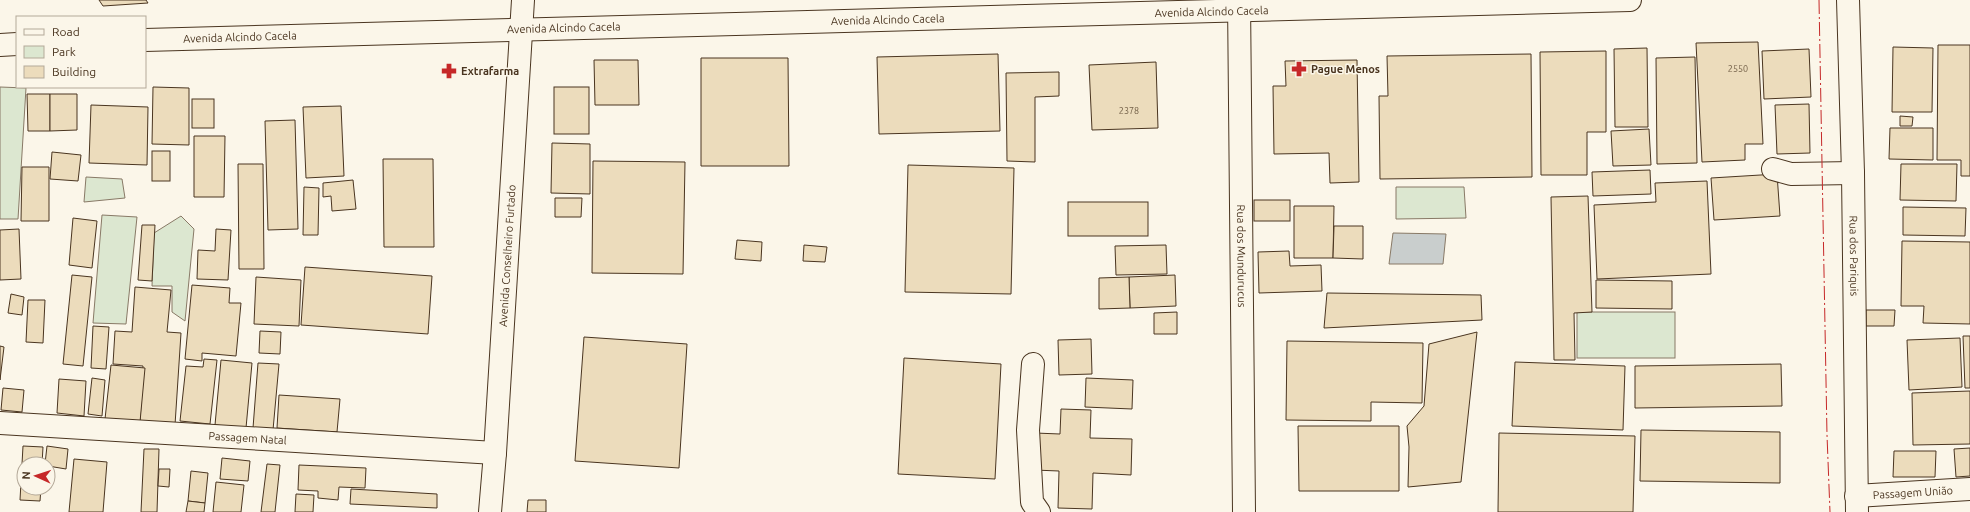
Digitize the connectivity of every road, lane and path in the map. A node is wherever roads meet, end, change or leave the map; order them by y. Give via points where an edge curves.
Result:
1 (523, 0) edge
2 (1630, 0) edge
3 (1848, 0) edge
4 (1240, 6) edge
5 (521, 28) junction
6 (146, 40) edge
7 (16, 44) edge
8 (0, 45) edge
9 (1773, 169) dead end
10 (1854, 173) junction
11 (1033, 364) dead end
12 (0, 423) edge
13 (495, 453) junction
14 (1970, 489) edge
15 (1856, 504) edge
16 (490, 512) edge
17 (1039, 512) edge
18 (1244, 512) edge

1 - 5 main road, Avenida Conselheiro Furtado
2 - 4 main road, Avenida Alcindo Cacela
3 - 10 main road, Rua dos Pariquis
4 - 5 main road, Avenida Alcindo Cacela
4 - 18 main road, Rua dos Mundurucus
5 - 6 main road, Avenida Alcindo Cacela
5 - 13 main road, Avenida Conselheiro Furtado
7 - 8 main road
9 - 10 main road via 1791,174
10 - 15 main road, Rua dos Pariquis
11 - 17 main road via 1028,430 1032,502
12 - 13 main road, Passagem Natal
13 - 16 main road, Avenida Conselheiro Furtado
14 - 15 main road, Passagem União

